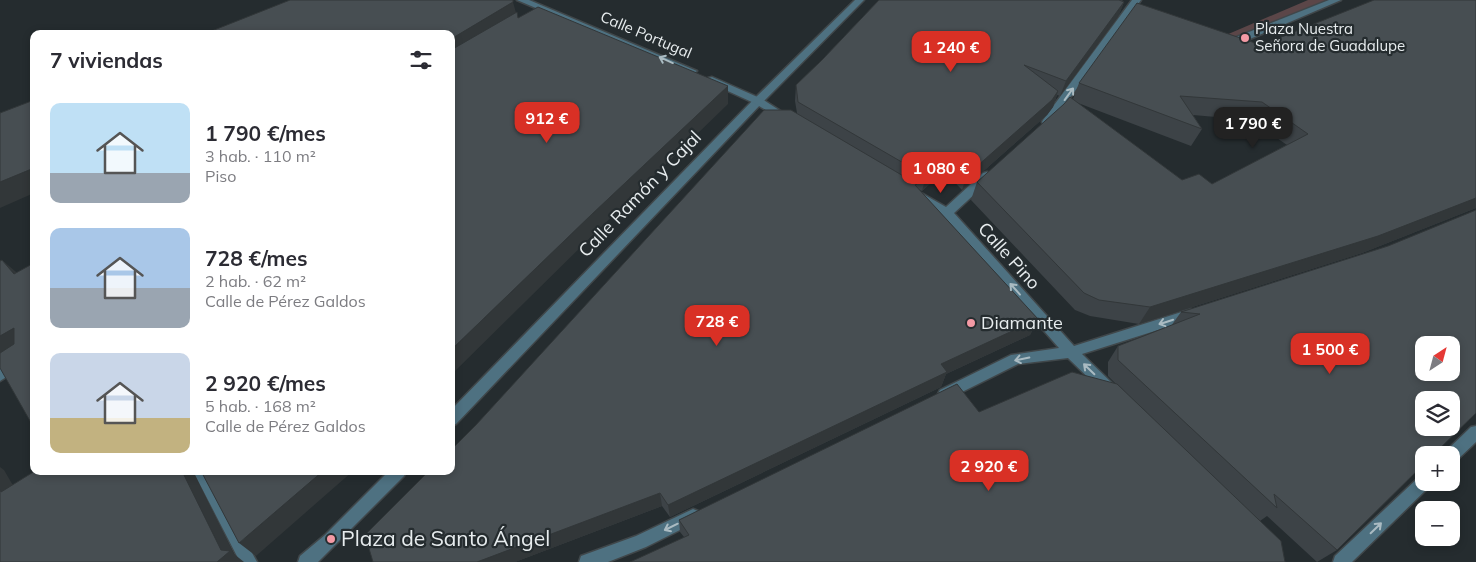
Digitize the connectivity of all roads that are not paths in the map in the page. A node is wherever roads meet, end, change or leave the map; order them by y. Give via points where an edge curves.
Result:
1 (521, 0) edge
2 (860, 0) edge
3 (1137, 0) edge
4 (1337, 0) edge
5 (547, 9) junction
6 (531, 19) edge
7 (1224, 40) edge
8 (758, 101) junction
9 (800, 126) edge
10 (1038, 130) edge
11 (996, 168) edge
12 (909, 190) edge
13 (947, 213) junction
14 (1200, 311) edge
15 (1071, 352) junction
16 (30, 355) edge
17 (0, 375) edge
18 (936, 398) edge
19 (1120, 399) edge
20 (455, 416) edge
21 (1476, 432) edge
22 (1460, 447) edge
23 (202, 475) edge
24 (395, 475) edge
25 (1415, 491) edge
26 (703, 511) edge
27 (249, 562) edge
28 (306, 562) edge
29 (587, 562) edge
30 (1341, 562) edge

1 - 5 street, Calle Portugal
2 - 8 street, Calle Ramón y Cajal
10 -> 3 street via 1052,118 1134,13
4 - 7 street via 1233,43
5 - 6 street
8 -> 5 street, Calle Portugal
8 - 9 street
8 - 20 street, Calle Ramón y Cajal
11 - 13 street
12 - 13 street, Calle Pino
15 -> 13 street, Calle Pino
14 -> 15 street
15 -> 18 street via 1016,359
19 -> 15 street, Calle Pino
16 - 17 street
21 - 22 street
23 - 27 street
24 - 28 street
30 -> 25 street
26 -> 29 street via 640,542

